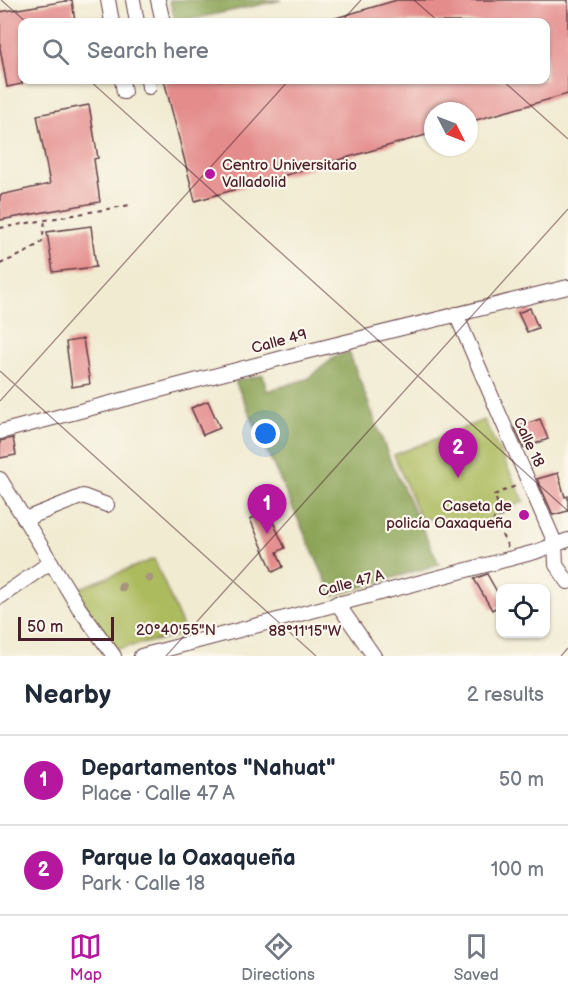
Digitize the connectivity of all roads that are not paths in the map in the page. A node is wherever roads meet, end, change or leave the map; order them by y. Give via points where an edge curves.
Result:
1 (108, 0) edge
2 (133, 0) edge
3 (158, 0) edge
4 (111, 18) edge
5 (136, 18) edge
6 (162, 18) edge
7 (568, 287) edge
8 (456, 314) junction
9 (0, 432) edge
10 (0, 479) edge
11 (107, 505) dead end
12 (25, 519) junction
13 (562, 542) edge
14 (51, 562) junction
15 (568, 582) edge
16 (0, 597) edge
17 (337, 603) junction
18 (114, 656) edge
19 (141, 656) edge
20 (374, 656) edge

1 - 4 street
2 - 5 street
3 - 6 street
7 - 8 street, Calle 49
8 - 9 street, Calle 49
8 - 13 street, Calle 18 via 529,481
10 - 12 street
11 - 12 street via 83,496
12 - 14 street
13 - 15 street, Calle 18 via 556,565
13 - 17 street, Calle 47 A
14 - 16 street
14 - 18 street
17 - 19 street, Calle 47 A
17 - 20 street

